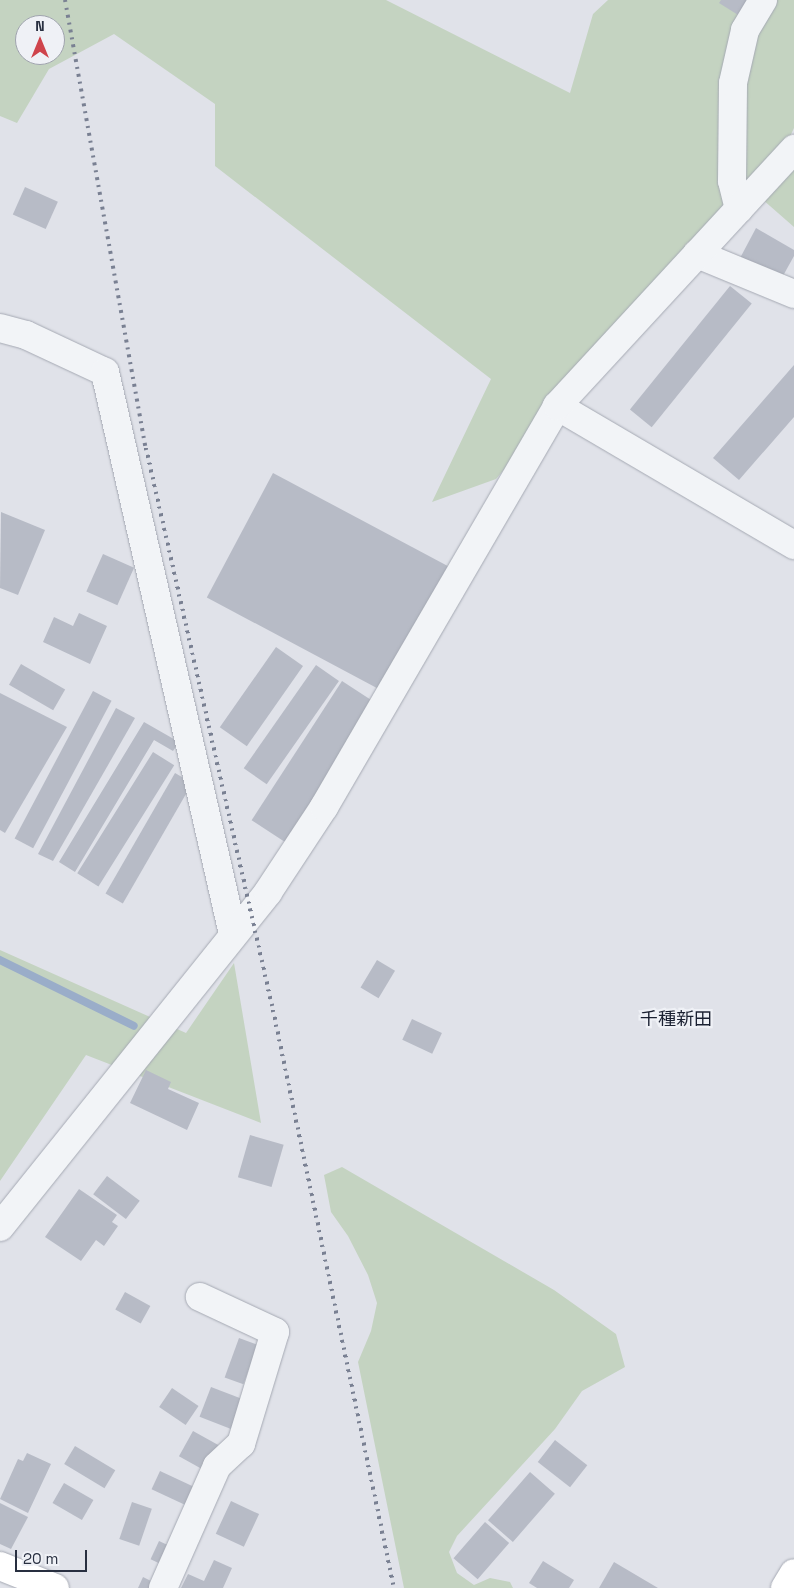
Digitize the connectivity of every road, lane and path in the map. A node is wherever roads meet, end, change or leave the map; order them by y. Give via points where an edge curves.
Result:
1 (763, 0) edge
2 (794, 149) edge
3 (739, 209) junction
4 (697, 254) junction
5 (794, 294) edge
6 (0, 328) edge
7 (557, 406) junction
8 (794, 545) edge
9 (233, 934) junction
10 (0, 1227) edge
11 (200, 1297) dead end
12 (0, 1566) edge
13 (794, 1573) edge
14 (55, 1588) edge
15 (163, 1588) edge
16 (785, 1588) edge

1 - 3 street via 744,30 733,83 732,181
2 - 3 street
3 - 4 street
4 - 5 street
4 - 7 street
6 - 9 street via 26,335 106,372
7 - 8 street
7 - 9 street via 324,807 268,892
9 - 10 street
11 - 15 street via 275,1332 241,1444 217,1466
12 - 14 main road
13 - 16 main road

